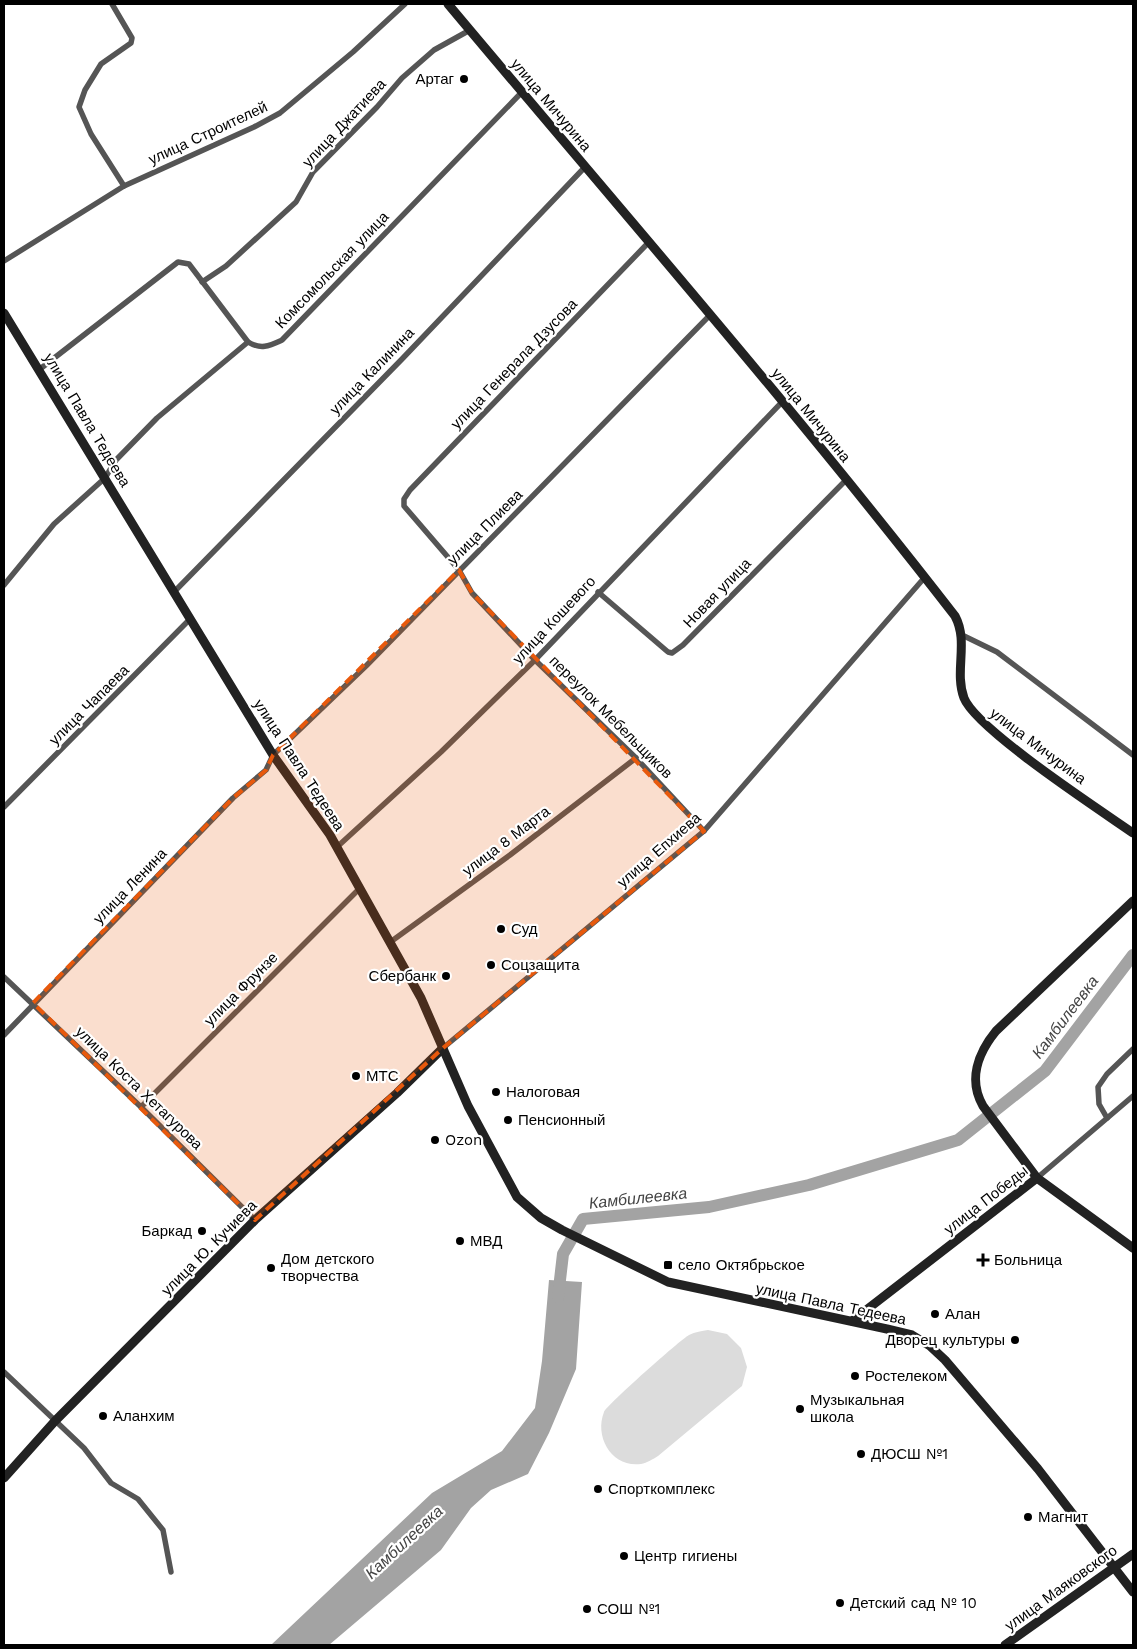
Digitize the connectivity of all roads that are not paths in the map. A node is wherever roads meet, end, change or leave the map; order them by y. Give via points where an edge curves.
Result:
1 (112, 4) edge
2 (405, 4) edge
3 (448, 4) edge
4 (470, 30) junction
5 (522, 92) junction
6 (585, 167) junction
7 (124, 186) junction
8 (648, 243) junction
9 (4, 261) edge
10 (202, 282) junction
11 (4, 313) edge
12 (711, 314) junction
13 (248, 342) junction
14 (40, 369) junction
15 (782, 402) junction
16 (105, 478) junction
17 (846, 480) junction
18 (404, 506) joint
19 (459, 570) junction
20 (925, 578) junction
21 (4, 585) edge
22 (175, 591) junction
23 (598, 592) junction
24 (190, 619) junction
25 (962, 635) junction
26 (535, 660) junction
27 (273, 755) junction
28 (1133, 755) edge
29 (636, 758) junction
30 (4, 807) edge
31 (704, 831) junction
32 (1133, 833) edge
33 (337, 847) junction
34 (359, 888) junction
35 (1133, 901) edge
36 (389, 943) junction
37 (4, 977) edge
38 (33, 1003) junction
39 (4, 1035) edge
40 (443, 1048) junction
41 (1133, 1049) edge
42 (1133, 1096) edge
43 (141, 1107) junction
44 (1107, 1118) junction
45 (1037, 1178) junction
46 (255, 1220) junction
47 (1133, 1248) edge
48 (852, 1321) junction
49 (4, 1372) edge
50 (55, 1421) junction
51 (4, 1478) edge
52 (1133, 1554) edge
53 (1113, 1568) junction
54 (171, 1572) dead end
55 (1133, 1592) edge
56 (1005, 1645) edge

1 - 7 street via 132,38 131,43 101,64 78,107
2 - 7 street, улица Строителей via 280,113 254,128
3 - 4 street, улица Мичурина
4 - 5 street, улица Мичурина
4 - 10 street, улица Джатиева via 434,50 402,78 313,172 296,202 226,266
5 - 6 street, улица Мичурина
5 - 13 street, Комсомольская улица via 282,340 256,347
6 - 8 street, улица Мичурина
6 - 22 street, улица Калинина
7 - 9 street, улица Строителей
8 - 12 street, улица Мичурина
8 - 18 street, улица Генерала Дзусова via 410,490
10 - 13 street
10 - 14 street via 189,264 178,262
11 - 14 street, улица Павла Тедеева
12 - 15 street, улица Мичурина
12 - 19 street, улица Плиева
13 - 16 street via 157,418 116,460
14 - 16 street, улица Павла Тедеева
15 - 17 street, улица Мичурина
15 - 23 street, улица Кошевого
16 - 21 street via 54,524
16 - 22 street, улица Павла Тедеева
17 - 20 street, улица Мичурина
17 - 23 street, Новая улица via 672,653 662,648
18 - 19 street, переулок Мебельщиков
19 - 26 street, переулок Мебельщиков via 472,593
19 - 27 street, улица Плиева
20 - 25 street, улица Мичурина via 955,616
20 - 31 street, улица Епхиева
22 - 24 street, улица Павла Тедеева
23 - 26 street, улица Кошевого
24 - 27 street, улица Павла Тедеева
24 - 30 street, улица Чапаева
25 - 28 street via 997,652
25 - 32 street, улица Мичурина via 960,685 973,714
26 - 29 street, переулок Мебельщиков
26 - 33 street, улица Кошевого
27 - 33 street, улица Павла Тедеева
27 - 38 street, улица Ленина via 266,770 233,798
29 - 31 street, переулок Мебельщиков
29 - 36 street, улица 8 Марта
31 - 40 street, улица Епхиева
33 - 34 street, улица Павла Тедеева
34 - 36 street, улица Павла Тедеева
34 - 43 street, улица Фрунзе
35 - 45 street via 1034,992 986,1042 976,1068 976,1088 984,1106
36 - 40 street, улица Павла Тедеева via 421,998
37 - 38 street, улица Коста Хетагурова
38 - 39 street, улица Ленина
38 - 43 street, улица Коста Хетагурова
40 - 46 street, улица Ю. Кучиева
40 - 48 street, улица Павла Тедеева via 468,1106 517,1196 541,1218 668,1282
41 - 44 street via 1098,1087 1099,1104
42 - 44 street, улица Победы
43 - 46 street, улица Коста Хетагурова
44 - 45 street, улица Победы
45 - 47 street
45 - 48 street, улица Победы
46 - 50 street, улица Ю. Кучиева
48 - 53 street, улица Павла Тедеева via 912,1335 930,1346 980,1399
49 - 50 street
50 - 51 street, улица Ю. Кучиева
50 - 54 street via 84,1448 111,1483 138,1499 163,1530
52 - 53 street, улица Маяковского
53 - 55 street, улица Павла Тедеева
53 - 56 street, улица Маяковского

